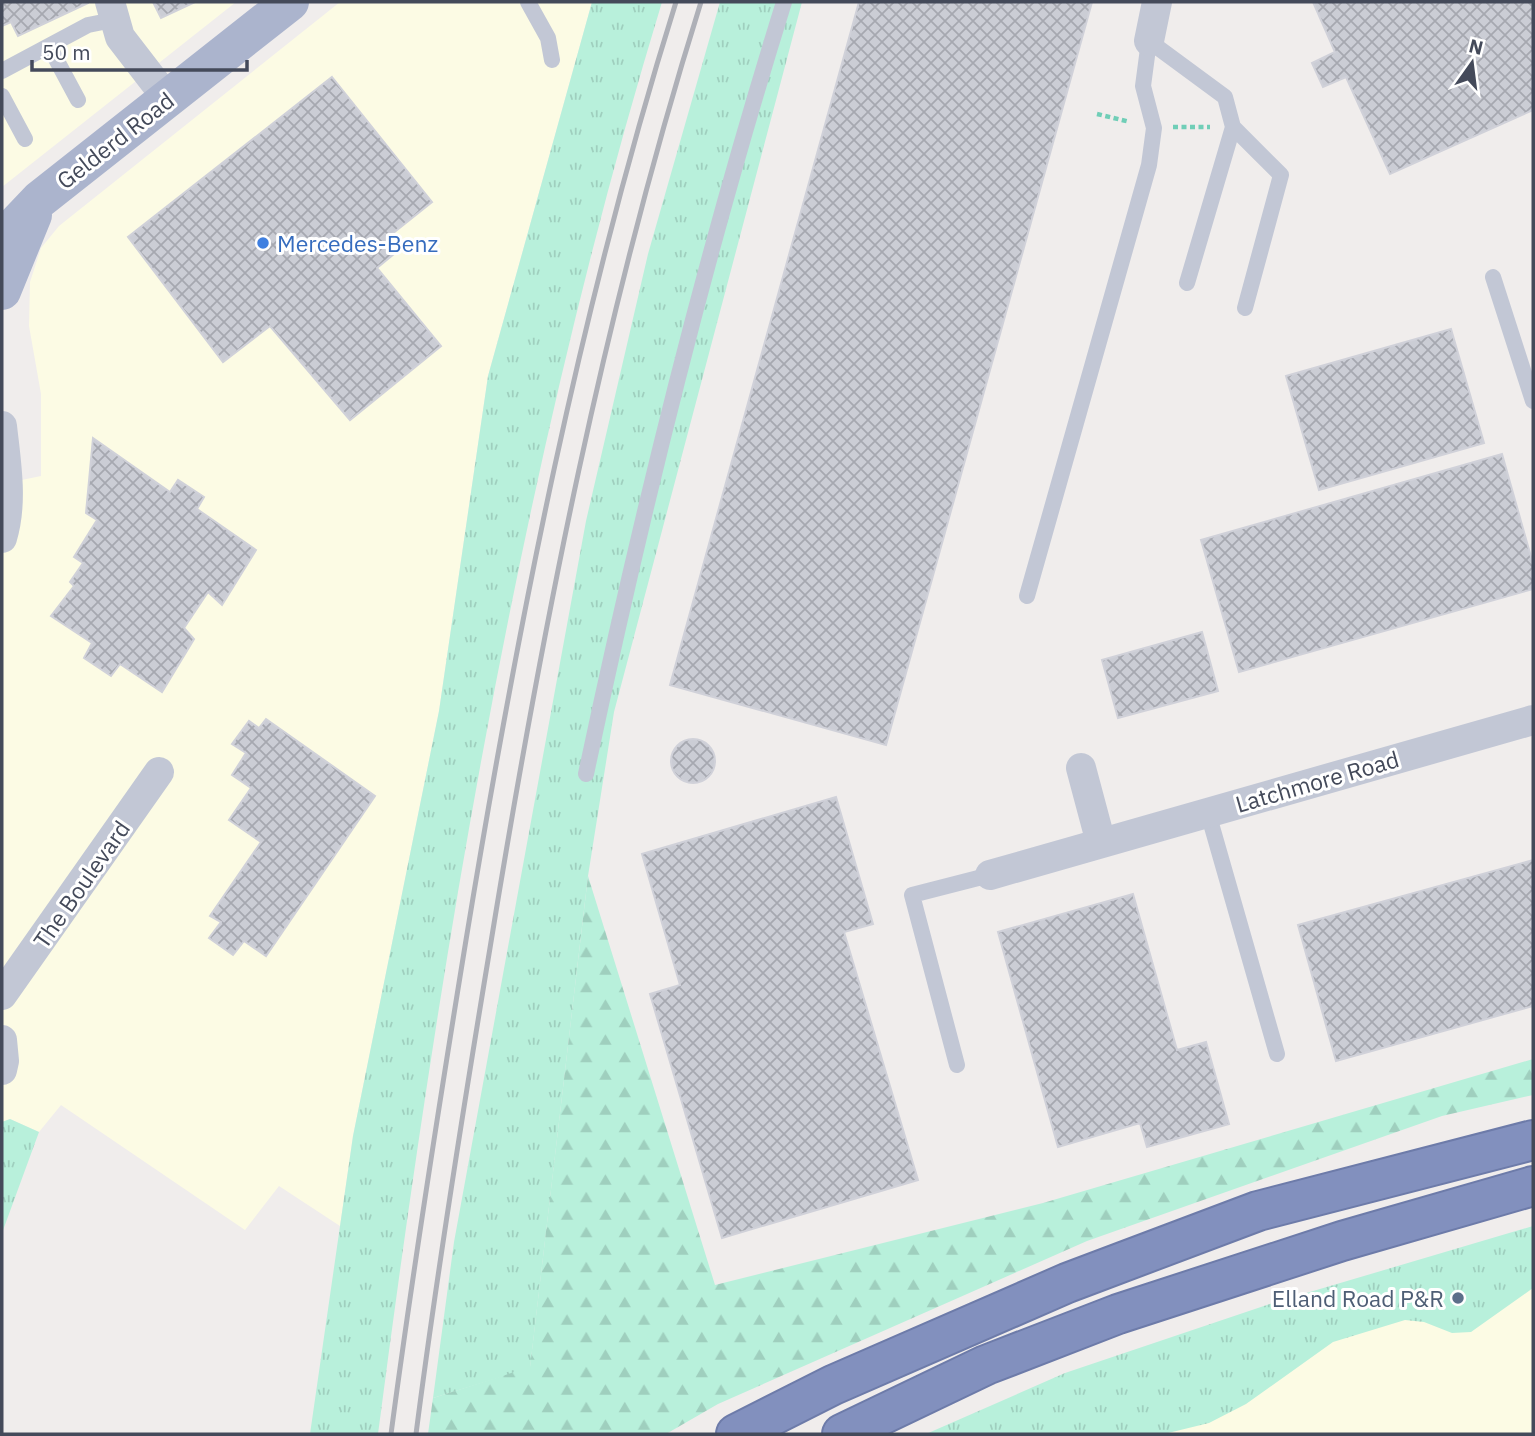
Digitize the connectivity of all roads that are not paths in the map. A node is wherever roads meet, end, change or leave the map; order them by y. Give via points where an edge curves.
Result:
1 (290, 2) edge
2 (528, 2) edge
3 (784, 2) edge
4 (1157, 2) edge
5 (111, 11) edge
6 (1149, 41) junction
7 (48, 46) junction
8 (552, 60) dead end
9 (2, 71) edge
10 (2, 96) edge
11 (167, 98) junction
12 (78, 100) dead end
13 (1233, 127) junction
14 (25, 139) dead end
15 (39, 200) junction
16 (2, 239) edge
17 (1493, 277) dead end
18 (1187, 283) dead end
19 (2, 291) edge
20 (1245, 308) dead end
21 (1533, 401) edge
22 (2, 426) edge
23 (5, 482) edge
24 (2, 538) edge
25 (1027, 596) dead end
26 (1533, 720) edge
27 (1081, 768) dead end
28 (159, 772) dead end
29 (586, 774) dead end
30 (1208, 813) junction
31 (1101, 843) junction
32 (990, 875) joint
33 (2, 995) edge
34 (2, 1041) edge
35 (1277, 1054) dead end
36 (957, 1065) dead end
37 (2, 1070) edge
38 (1533, 1140) edge
39 (1533, 1186) edge
40 (736, 1434) edge
41 (842, 1434) edge

1 - 11 main road, Gelderd Road
2 - 8 lane via 548,38
3 - 29 lane via 749,114 632,555
4 - 6 street
5 - 7 lane
5 - 11 street via 120,37
6 - 13 lane via 1225,97
6 - 25 lane via 1143,86 1154,128 1149,165
7 - 9 lane
7 - 12 lane
10 - 14 lane
11 - 15 main road, Gelderd Road
13 - 18 lane
13 - 20 lane via 1282,175
15 - 16 main road, Gelderd Road
15 - 19 main road
17 - 21 lane
22 - 23 street
23 - 24 street via 7,523
26 - 30 street, Latchmore Road
27 - 31 street
28 - 33 street, The Boulevard
30 - 31 street, Latchmore Road
30 - 35 lane
31 - 32 street, Latchmore Road
32 - 36 lane via 912,895
34 - 37 street
38 - 40 highway via 1258,1211 1067,1283 834,1385
39 - 41 highway via 1342,1241 1118,1314 986,1365

